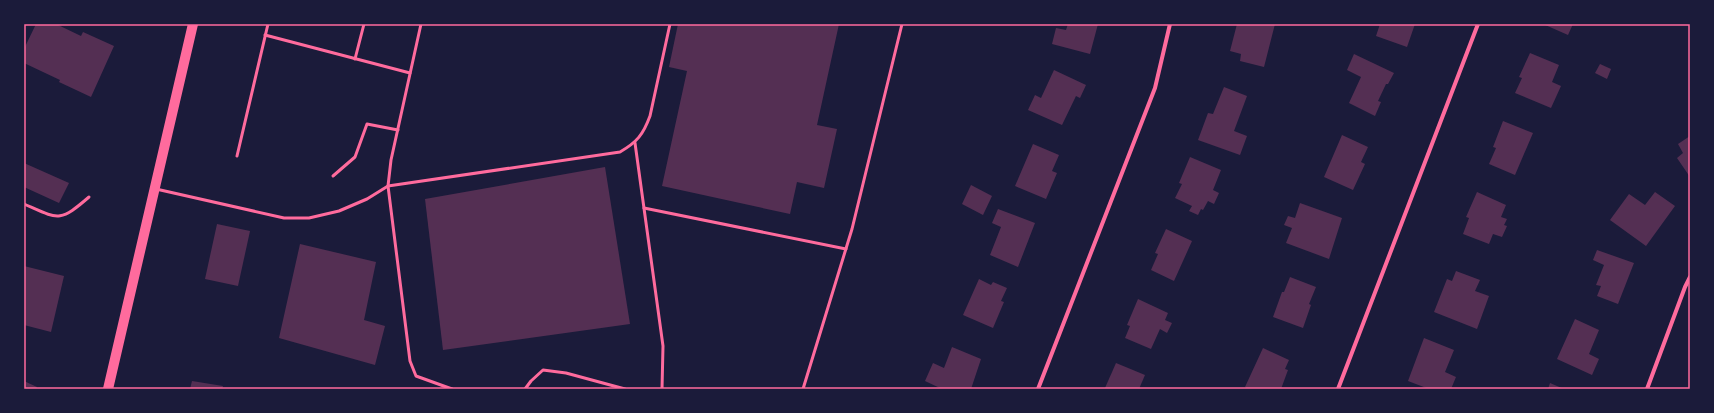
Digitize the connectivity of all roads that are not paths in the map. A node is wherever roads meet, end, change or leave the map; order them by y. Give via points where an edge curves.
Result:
1 (193, 24) edge
2 (268, 24) edge
3 (364, 24) edge
4 (421, 24) edge
5 (670, 24) edge
6 (902, 24) edge
7 (1170, 24) edge
8 (1478, 24) edge
9 (266, 35) junction
10 (355, 59) junction
11 (410, 73) junction
12 (398, 130) junction
13 (635, 143) junction
14 (236, 156) dead end
15 (333, 176) dead end
16 (388, 186) junction
17 (155, 189) junction
18 (89, 197) dead end
19 (24, 204) edge
20 (644, 208) junction
21 (846, 249) junction
22 (1690, 277) edge
23 (108, 389) edge
24 (452, 389) edge
25 (525, 389) edge
26 (625, 389) edge
27 (662, 389) edge
28 (803, 389) edge
29 (1038, 389) edge
30 (1338, 389) edge
31 (1647, 389) edge

1 - 17 main road
2 - 9 lane
3 - 10 lane
4 - 11 lane
5 - 13 lane via 650,116 646,129
6 - 21 lane
7 - 29 street via 1155,88
8 - 30 street
9 - 10 lane
9 - 14 lane
10 - 11 lane
11 - 12 lane
12 - 15 lane via 367,124 355,157
12 - 16 lane
13 - 16 lane via 620,152 585,159
13 - 20 lane
16 - 17 lane via 339,211 309,218 284,218
16 - 24 lane via 410,361 416,376
17 - 23 main road
18 - 19 lane via 70,213 53,216
20 - 21 lane
20 - 27 lane via 663,346
21 - 28 lane
22 - 31 street
25 - 26 lane via 543,370 566,373

